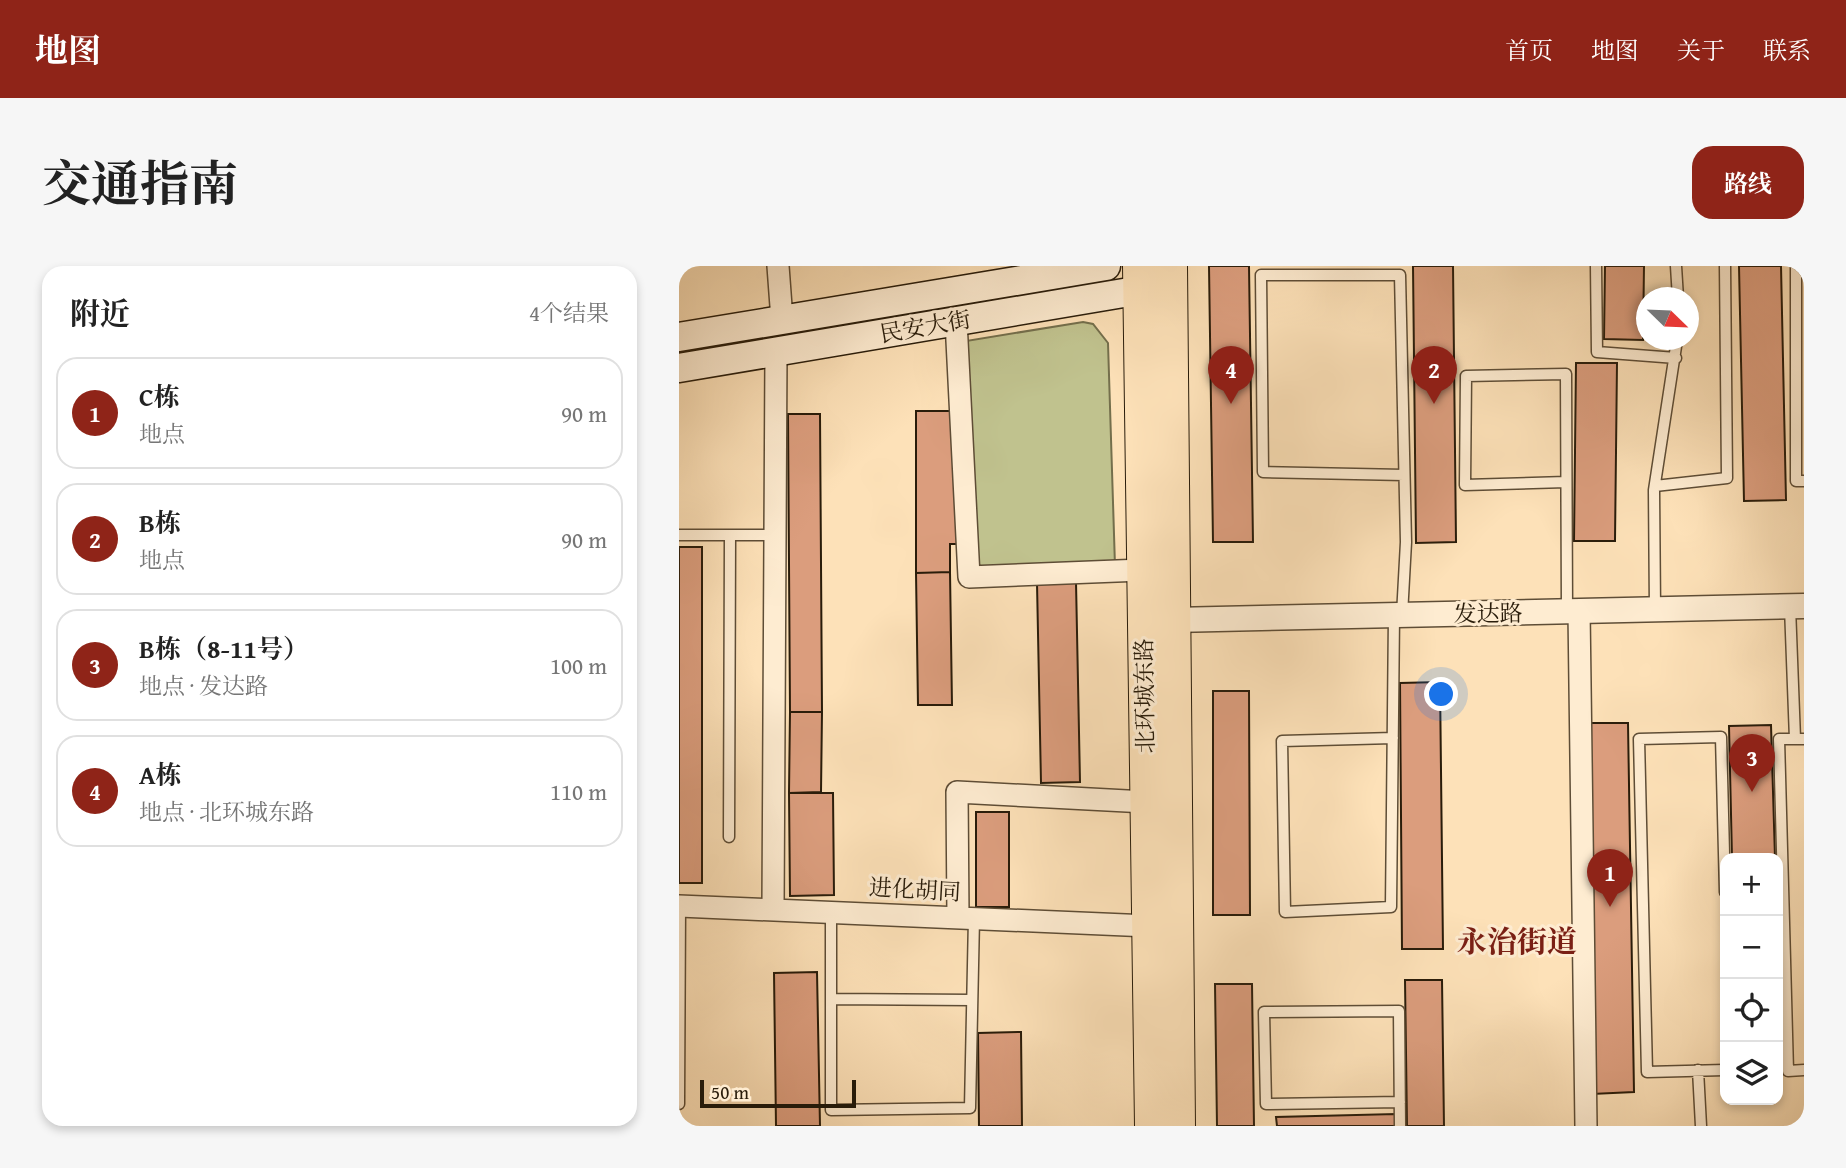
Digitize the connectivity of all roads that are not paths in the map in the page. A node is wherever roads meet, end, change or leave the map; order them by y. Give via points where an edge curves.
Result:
1 (778, 266) edge
2 (1105, 266) edge
3 (1597, 266) edge
4 (1676, 266) edge
5 (1725, 266) edge
6 (1796, 266) edge
7 (1171, 275) edge
8 (1139, 278) edge
9 (1677, 287) edge
10 (782, 320) junction
11 (956, 321) junction
12 (679, 337) edge
13 (1676, 350) edge
14 (776, 352) junction
15 (679, 357) edge
16 (1676, 358) junction
17 (679, 368) edge
18 (1404, 475) junction
19 (1804, 481) edge
20 (1566, 482) junction
21 (1655, 486) junction
22 (679, 535) edge
23 (730, 535) junction
24 (775, 535) junction
25 (1142, 570) junction
26 (1797, 606) edge
27 (1655, 610) junction
28 (1573, 611) junction
29 (1398, 615) junction
30 (1173, 620) junction
31 (1393, 738) junction
32 (1799, 739) edge
33 (1146, 802) junction
34 (729, 837) dead end
35 (1724, 853) edge
36 (680, 906) edge
37 (773, 909) junction
38 (831, 911) junction
39 (1781, 916) edge
40 (966, 918) junction
41 (1149, 926) junction
42 (1783, 967) edge
43 (831, 999) junction
44 (972, 1000) junction
45 (1698, 1070) junction
46 (1720, 1070) edge
47 (1804, 1070) edge
48 (1400, 1102) junction
49 (679, 1104) edge
50 (1151, 1126) edge
51 (1179, 1126) edge
52 (1400, 1126) edge
53 (1586, 1126) edge
54 (1701, 1126) edge

1 - 10 street
2 - 10 main road, 民安大街
3 - 16 lane via 1597,352
4 - 9 lane
5 - 21 lane via 1727,478
6 - 19 lane via 1796,481
7 - 8 main road, 民安大街
7 - 30 main road, 北环城东路
8 - 11 main road, 民安大街
8 - 25 main road, 北环城东路
10 - 12 main road, 民安大街
11 - 14 main road, 民安大街
11 - 25 street via 969,577
13 - 16 lane
14 - 17 main road, 民安大街
14 - 24 street
15 - 17 street
16 - 21 lane
18 - 18 lane via 1400,275 1261,275 1263,472
18 - 29 lane
20 - 20 lane via 1566,374 1465,376 1465,485
20 - 28 lane
21 - 27 lane
22 - 23 lane
23 - 24 lane
23 - 34 lane
24 - 37 street
25 - 33 main road, 北环城东路
26 - 27 street, 发达路
26 - 32 lane
27 - 28 street, 发达路
28 - 29 street, 发达路
28 - 53 street
29 - 30 street, 发达路
29 - 31 lane
30 - 51 main road, 北环城东路
31 - 31 lane via 1391,907 1285,912 1282,741
32 - 39 lane via 1779,739
33 - 40 street via 957,792
33 - 41 main road, 北环城东路
35 - 45 lane via 1721,737 1639,739 1647,1072
36 - 37 street, 进化胡同
36 - 49 lane
37 - 38 street, 进化胡同
38 - 40 street, 进化胡同
38 - 43 lane
40 - 41 street, 进化胡同
40 - 44 lane
41 - 50 main road, 北环城东路
42 - 47 lane via 1788,1071
43 - 44 lane
43 - 44 lane via 831,1110 970,1108
45 - 46 lane
45 - 54 lane
48 - 48 lane via 1399,1011 1264,1012 1266,1104
48 - 52 lane

